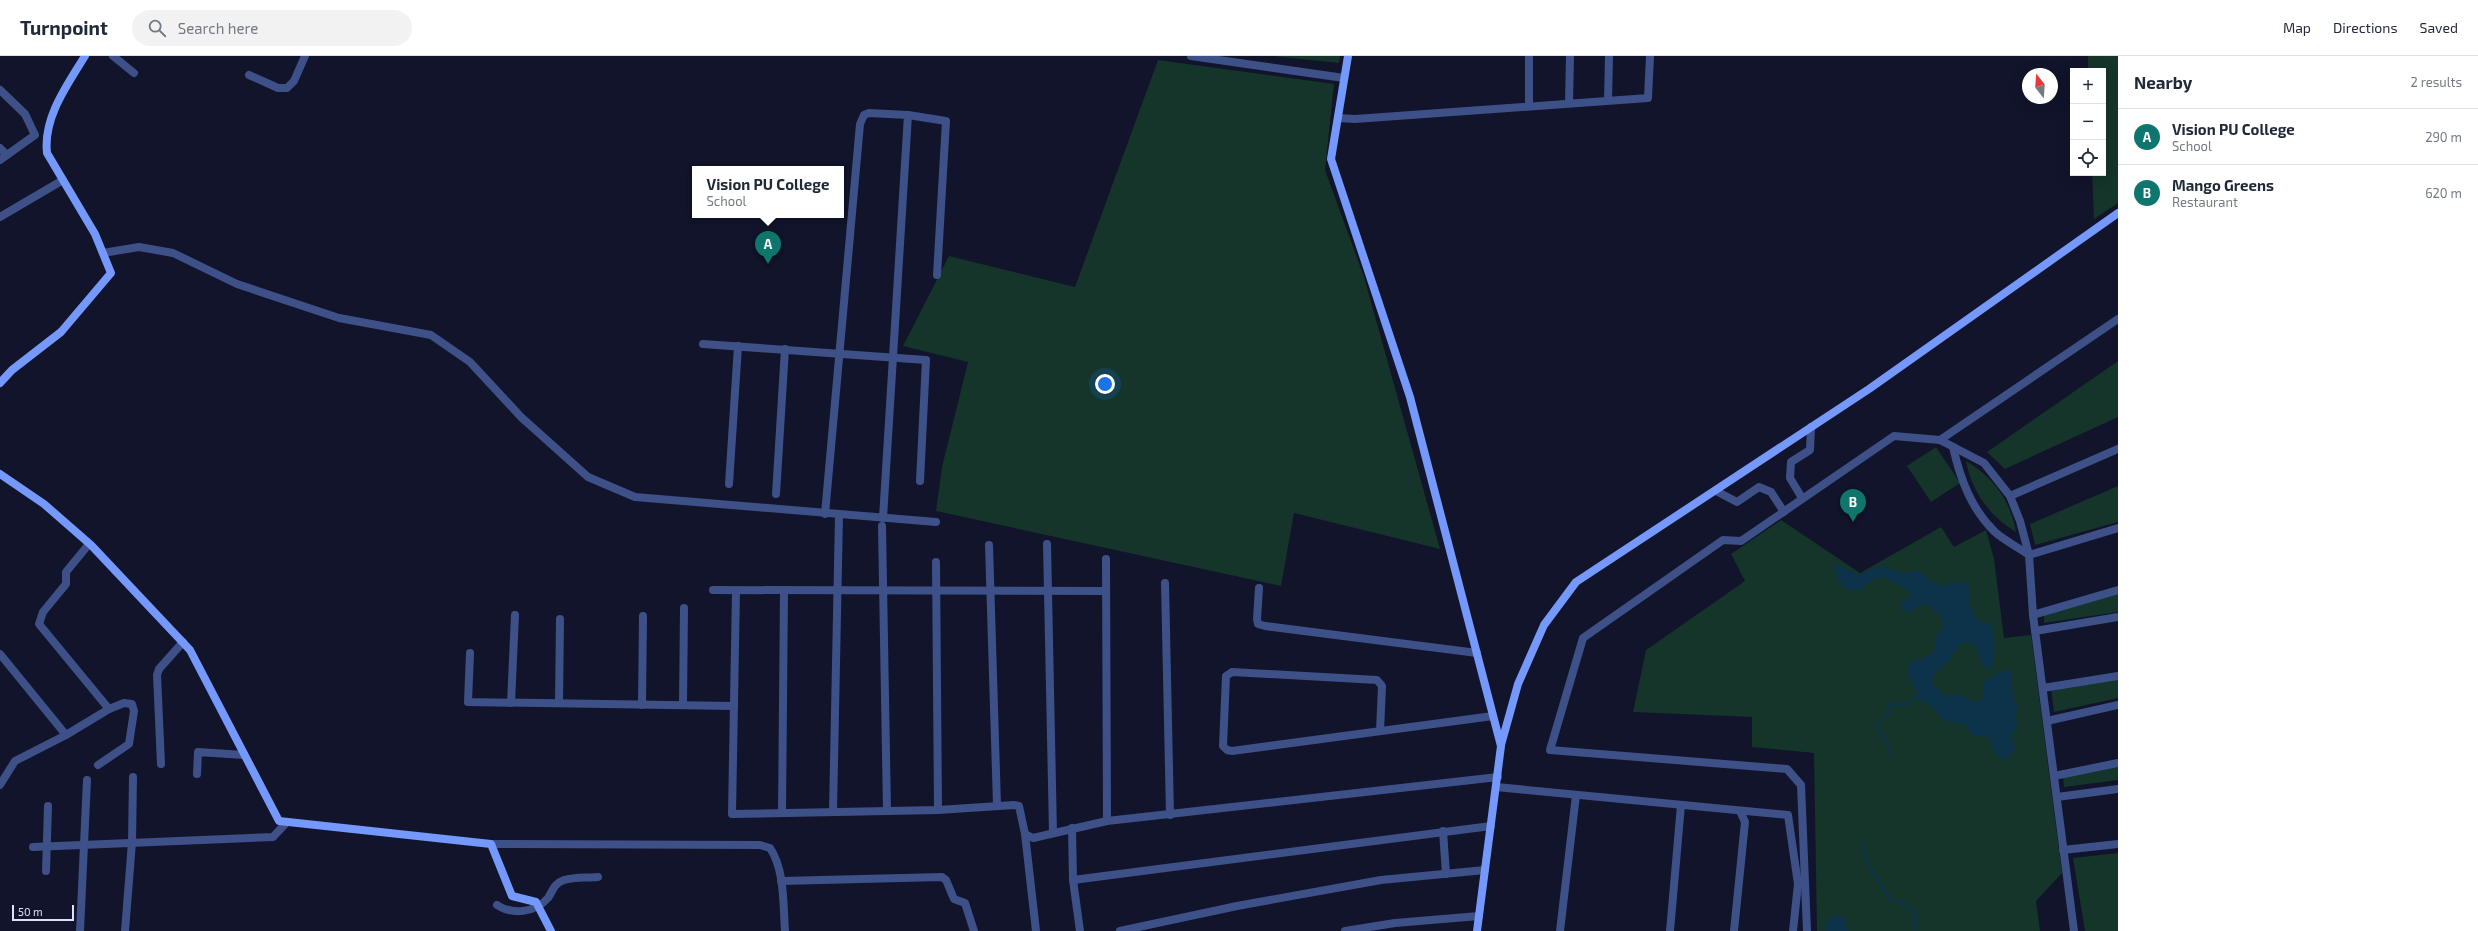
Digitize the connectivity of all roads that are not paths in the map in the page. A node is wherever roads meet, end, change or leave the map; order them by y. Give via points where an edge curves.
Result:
1 (85, 56) edge
2 (113, 56) edge
3 (305, 56) edge
4 (1191, 56) edge
5 (1348, 56) edge
6 (1529, 56) edge
7 (1570, 56) edge
8 (1609, 56) edge
9 (1650, 56) edge
10 (134, 73) dead end
11 (249, 75) dead end
12 (1344, 78) junction
13 (0, 90) edge
14 (1608, 100) junction
15 (1569, 103) junction
16 (1529, 106) junction
17 (908, 115) junction
18 (1338, 118) junction
19 (35, 135) junction
20 (46, 138) junction
21 (0, 148) edge
22 (4, 157) edge
23 (63, 180) junction
24 (2118, 213) edge
25 (0, 217) edge
26 (103, 253) junction
27 (937, 275) dead end
28 (2118, 319) edge
29 (704, 344) dead end
30 (738, 346) junction
31 (785, 349) junction
32 (840, 355) junction
33 (893, 358) junction
34 (0, 383) edge
35 (1811, 427) junction
36 (1940, 440) junction
37 (1953, 447) junction
38 (2118, 449) edge
39 (0, 474) edge
40 (920, 481) dead end
41 (729, 484) dead end
42 (1716, 491) junction
43 (776, 494) dead end
44 (2010, 496) junction
45 (1802, 498) junction
46 (1784, 512) junction
47 (825, 514) junction
48 (839, 515) junction
49 (883, 522) junction
50 (936, 522) dead end
51 (2118, 528) edge
52 (89, 544) junction
53 (989, 544) dead end
54 (1048, 544) dead end
55 (2029, 555) junction
56 (1106, 559) dead end
57 (936, 562) dead end
58 (1164, 583) dead end
59 (1259, 588) dead end
60 (938, 589) junction
61 (990, 589) junction
62 (713, 590) dead end
63 (736, 590) junction
64 (784, 590) junction
65 (838, 590) junction
66 (882, 590) junction
67 (1048, 590) junction
68 (2118, 590) edge
69 (1106, 591) junction
70 (684, 608) dead end
71 (515, 615) dead end
72 (2033, 615) junction
73 (643, 616) dead end
74 (2118, 617) edge
75 (560, 619) dead end
76 (2035, 631) junction
77 (183, 642) junction
78 (470, 653) dead end
79 (1477, 653) junction
80 (0, 654) edge
81 (2118, 676) edge
82 (2043, 688) junction
83 (511, 703) junction
84 (559, 704) junction
85 (642, 704) junction
86 (683, 705) junction
87 (2118, 705) edge
88 (734, 706) junction
89 (109, 710) junction
90 (1493, 716) junction
91 (2047, 721) junction
92 (1380, 731) junction
93 (66, 735) junction
94 (1501, 746) junction
95 (244, 755) junction
96 (2118, 763) edge
97 (161, 764) dead end
98 (98, 765) dead end
99 (197, 774) dead end
100 (2054, 776) junction
101 (133, 777) dead end
102 (1498, 777) junction
103 (87, 780) dead end
104 (0, 785) edge
105 (1496, 787) junction
106 (2118, 789) edge
107 (1576, 796) junction
108 (2057, 797) junction
109 (997, 805) junction
110 (1681, 805) junction
111 (48, 806) dead end
112 (938, 810) junction
113 (887, 811) junction
114 (1740, 811) junction
115 (832, 812) junction
116 (782, 813) junction
117 (1170, 815) junction
118 (1107, 821) junction
119 (288, 822) junction
120 (1491, 826) junction
121 (1072, 828) junction
122 (1443, 831) junction
123 (1053, 832) junction
124 (1025, 834) junction
125 (132, 842) junction
126 (85, 844) junction
127 (491, 844) junction
128 (2118, 844) edge
129 (46, 846) junction
130 (33, 847) dead end
131 (2064, 850) junction
132 (1485, 870) junction
133 (46, 871) dead end
134 (1446, 874) junction
135 (598, 877) dead end
136 (1073, 880) junction
137 (781, 881) junction
138 (496, 905) dead end
139 (539, 906) junction
140 (1479, 916) junction
141 (80, 931) edge
142 (125, 931) edge
143 (551, 931) edge
144 (785, 931) edge
145 (974, 931) edge
146 (1036, 931) edge
147 (1080, 931) edge
148 (1120, 931) edge
149 (1344, 931) edge
150 (1477, 931) edge
151 (1560, 931) edge
152 (1670, 931) edge
153 (1734, 931) edge
154 (1793, 931) edge
155 (1807, 931) edge
156 (2074, 931) edge

1 - 20 street via 61,95
2 - 10 street
3 - 11 street via 294,81 287,88 278,88
4 - 12 street
5 - 12 street
6 - 16 street
7 - 15 street
8 - 14 street
9 - 14 street via 1648,98
12 - 18 street
13 - 19 street via 24,114
14 - 15 street
15 - 16 street
16 - 18 street via 1355,119
17 - 27 street via 946,121
17 - 32 street via 869,113 860,124
17 - 33 street
18 - 79 street via 1332,159 1410,397
19 - 20 street
19 - 22 street
20 - 23 street via 47,153
21 - 22 street
23 - 25 street
23 - 26 street via 95,234
24 - 35 street
26 - 34 street via 111,274 61,332 12,370
26 - 47 street via 139,247 173,253 237,284 339,318 431,335 470,362 521,418 588,477 634,497
28 - 36 street
29 - 30 street
30 - 31 street
30 - 41 street
31 - 32 street
31 - 43 street
32 - 33 street
32 - 47 street
33 - 40 street via 926,360
33 - 49 street
35 - 42 street
35 - 45 street via 1810,450 1791,462 1790,478
36 - 37 street
36 - 45 street via 1894,436
37 - 44 street via 1984,463
37 - 55 street via 1960,476 1976,508 1995,532
38 - 44 street
39 - 52 street via 44,504
42 - 46 street via 1737,502 1759,487 1772,492
42 - 94 street via 1576,582 1544,625 1518,684
44 - 55 street
45 - 46 street
46 - 155 street via 1741,541 1723,540 1583,638 1550,750 1788,769 1801,785
47 - 48 street
48 - 49 street
48 - 65 street
49 - 50 street
49 - 66 street
51 - 55 street
52 - 77 street
52 - 89 street via 66,572 66,584 43,612 39,624
53 - 61 street
54 - 67 street
55 - 72 street
56 - 69 street
57 - 60 street
58 - 117 street
59 - 79 street via 1258,624
60 - 61 street
60 - 66 street
60 - 112 street
61 - 67 street
61 - 109 street
62 - 63 street
63 - 64 street
63 - 88 street
64 - 65 street
64 - 116 street
65 - 66 street
65 - 115 street
66 - 113 street
67 - 69 street
67 - 123 street
68 - 72 street
69 - 118 street
70 - 86 street
71 - 83 street
72 - 76 street
73 - 85 street
74 - 76 street
75 - 84 street
76 - 82 street
77 - 95 street via 190,650
77 - 97 street via 159,669 157,676
78 - 83 street via 468,702
79 - 90 street
80 - 93 street
81 - 82 street
82 - 91 street
83 - 84 street
84 - 85 street
85 - 86 street
86 - 88 street
87 - 91 street
88 - 116 street via 732,814
89 - 93 street
89 - 98 street via 124,703 132,704 134,711 128,744
90 - 92 street
90 - 94 street
91 - 100 street
92 - 92 street via 1382,686 1377,680 1232,672 1226,676 1223,746 1227,750
93 - 104 street via 15,761
94 - 102 street
95 - 99 street via 198,752
95 - 119 street via 279,821
96 - 100 street
100 - 108 street
101 - 125 street
102 - 105 street
102 - 117 street
103 - 126 street
105 - 107 street
105 - 120 street
106 - 108 street
107 - 110 street
107 - 151 street
108 - 131 street
109 - 112 street
109 - 124 street via 1019,806
110 - 114 street
110 - 152 street
111 - 129 street
112 - 113 street
113 - 115 street
114 - 153 street via 1745,822
114 - 154 street via 1788,815 1798,884
115 - 116 street
117 - 118 street
118 - 121 street
119 - 125 street via 273,837
119 - 127 street
120 - 122 street
120 - 132 street
121 - 123 street
121 - 136 street
122 - 134 street
122 - 136 street
123 - 124 street via 1033,838
124 - 146 street
125 - 126 street
125 - 142 street
126 - 129 street
126 - 141 street
127 - 137 street via 760,845 770,848 775,855
127 - 139 street via 512,896 536,902
128 - 131 street
129 - 130 street
129 - 133 street
131 - 156 street
132 - 134 street
132 - 140 street
134 - 148 street via 1373,881
135 - 139 street via 564,880 554,886
136 - 147 street
137 - 144 street
137 - 145 street via 945,878 954,899 965,903
138 - 139 street via 510,912
139 - 143 street
140 - 149 street via 1395,923
140 - 150 street

